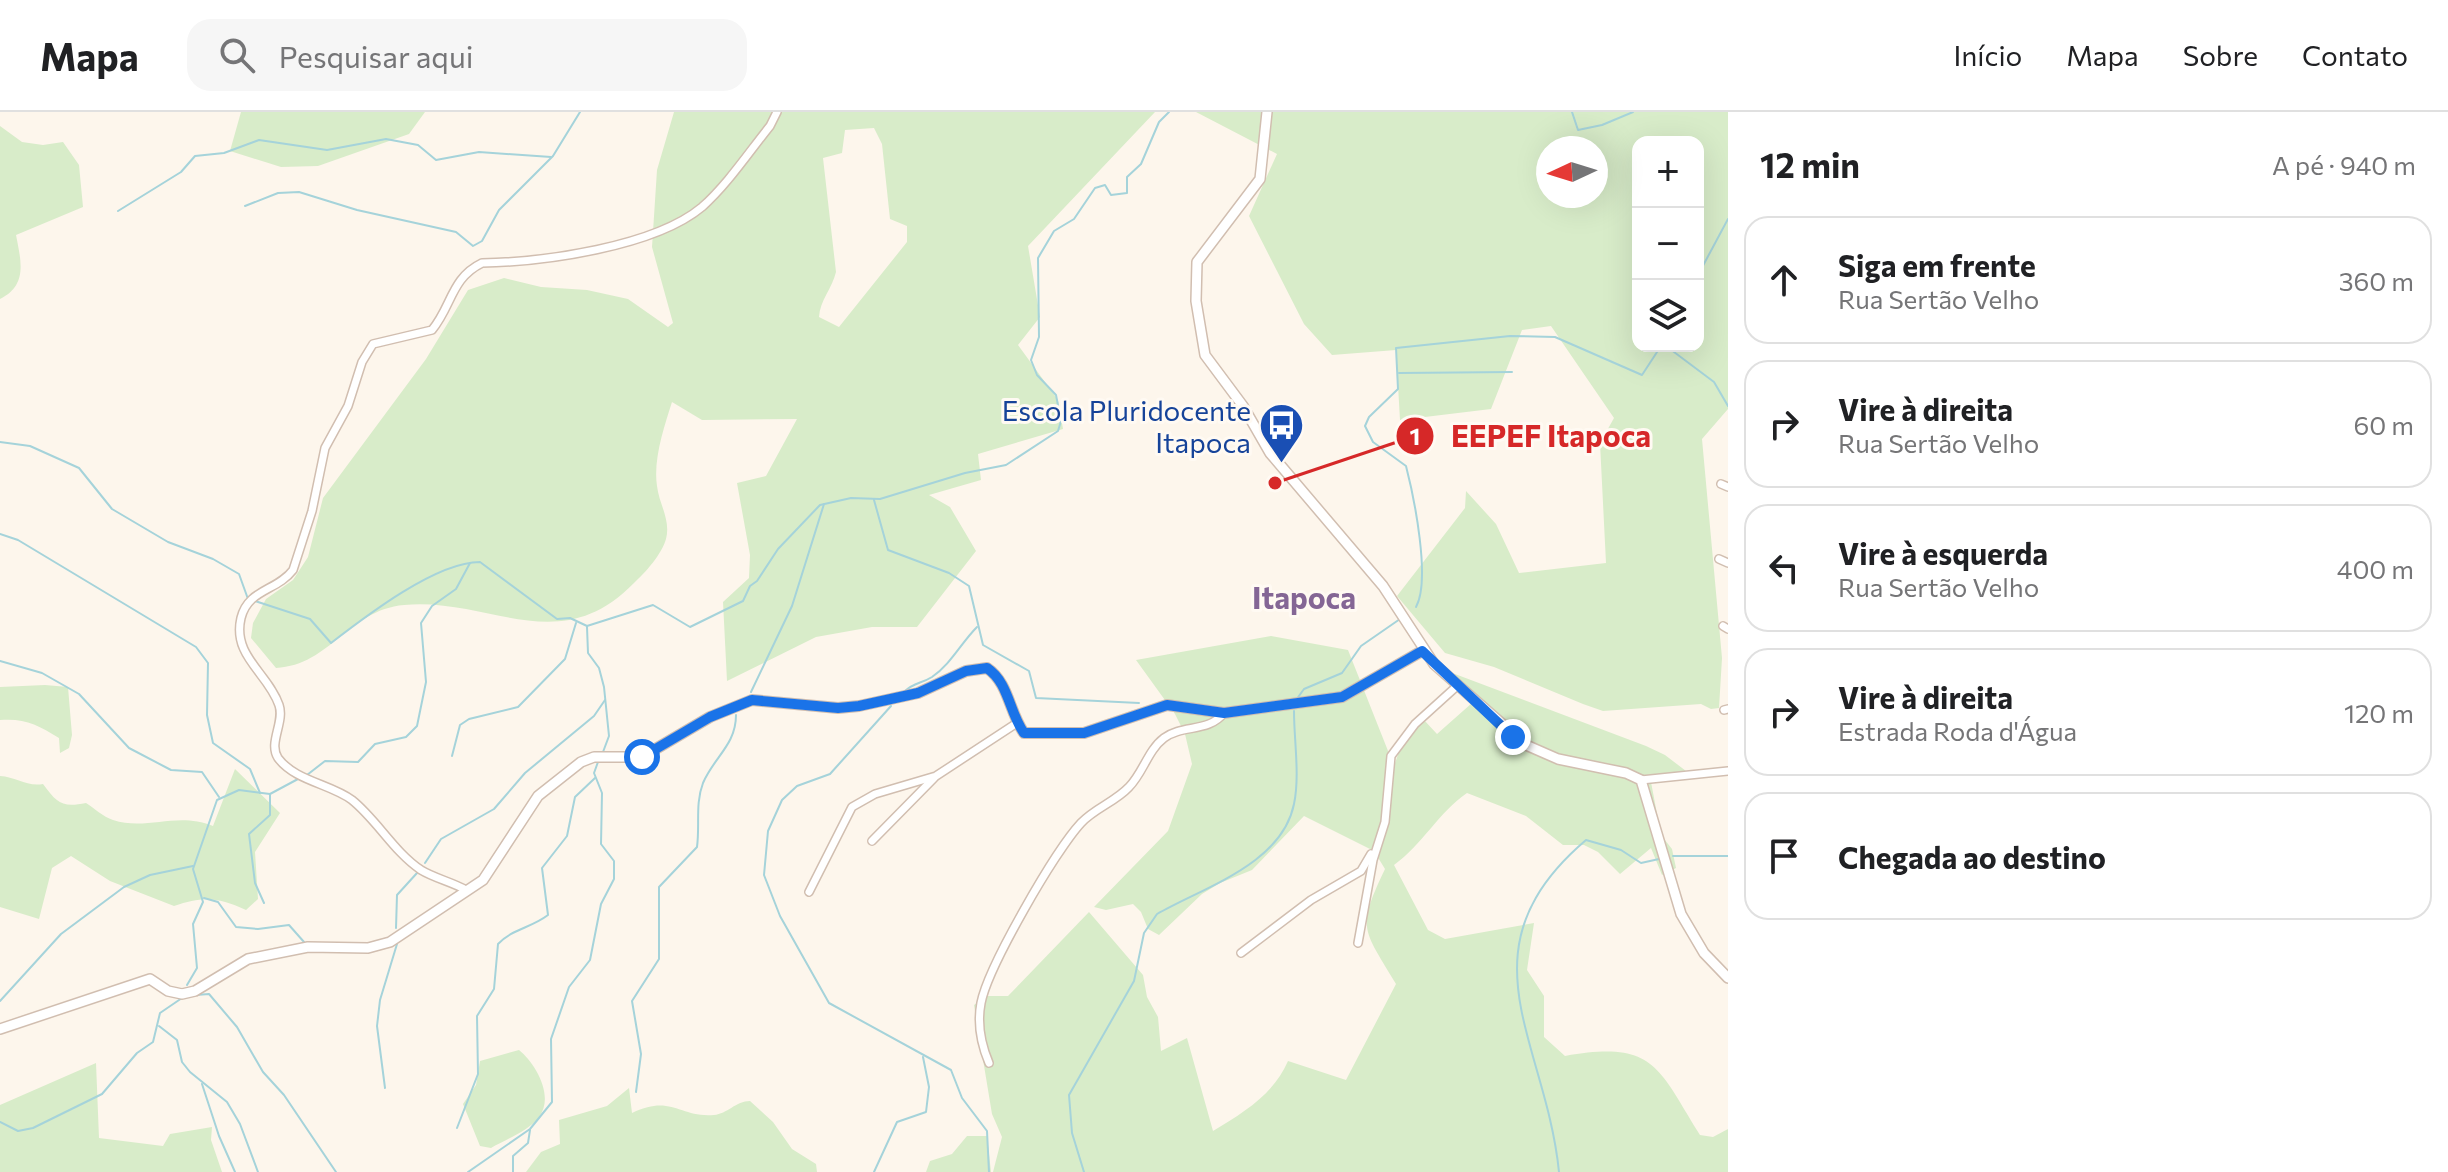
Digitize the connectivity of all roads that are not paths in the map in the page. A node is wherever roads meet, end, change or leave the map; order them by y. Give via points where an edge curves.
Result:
1 (777, 112) edge
2 (1267, 112) edge
3 (1719, 559) dead end
4 (1728, 563) edge
5 (1422, 651) junction
6 (1457, 686) junction
7 (1224, 713) junction
8 (1017, 723) junction
9 (1728, 771) edge
10 (936, 776) junction
11 (1641, 780) junction
12 (872, 841) dead end
13 (1377, 844) junction
14 (466, 890) junction
15 (809, 892) dead end
16 (1358, 943) dead end
17 (1241, 953) dead end
18 (1728, 978) edge
19 (0, 1029) edge
20 (989, 1063) dead end

1 - 14 street via 707,202 681,221 580,253 482,263 456,284 432,330 373,344 325,448 293,570 252,597 240,621 248,660 278,702 274,750 280,760 350,799 421,870
2 - 5 street via 1260,179 1197,262 1202,349 1270,453 1383,586
3 - 4 street
5 - 6 street
5 - 7 street via 1342,697
6 - 11 street via 1513,737 1534,749
6 - 13 street via 1393,751 1385,822
7 - 8 street via 1167,705 1110,727 1061,734 1024,733
7 - 20 street via 1208,726 1166,736 1128,789 1074,831 985,990 980,1029
8 - 10 street
8 - 14 street via 1004,684 987,668 966,671 918,693 859,706 752,700 710,717 642,757 581,762 538,796 483,880
9 - 11 street
10 - 12 street
10 - 15 street via 875,794 852,807
11 - 18 street via 1681,914 1704,953
13 - 16 street
13 - 17 street via 1361,871 1311,900
14 - 19 street via 390,942 368,948 308,947 248,959 182,994 150,979

